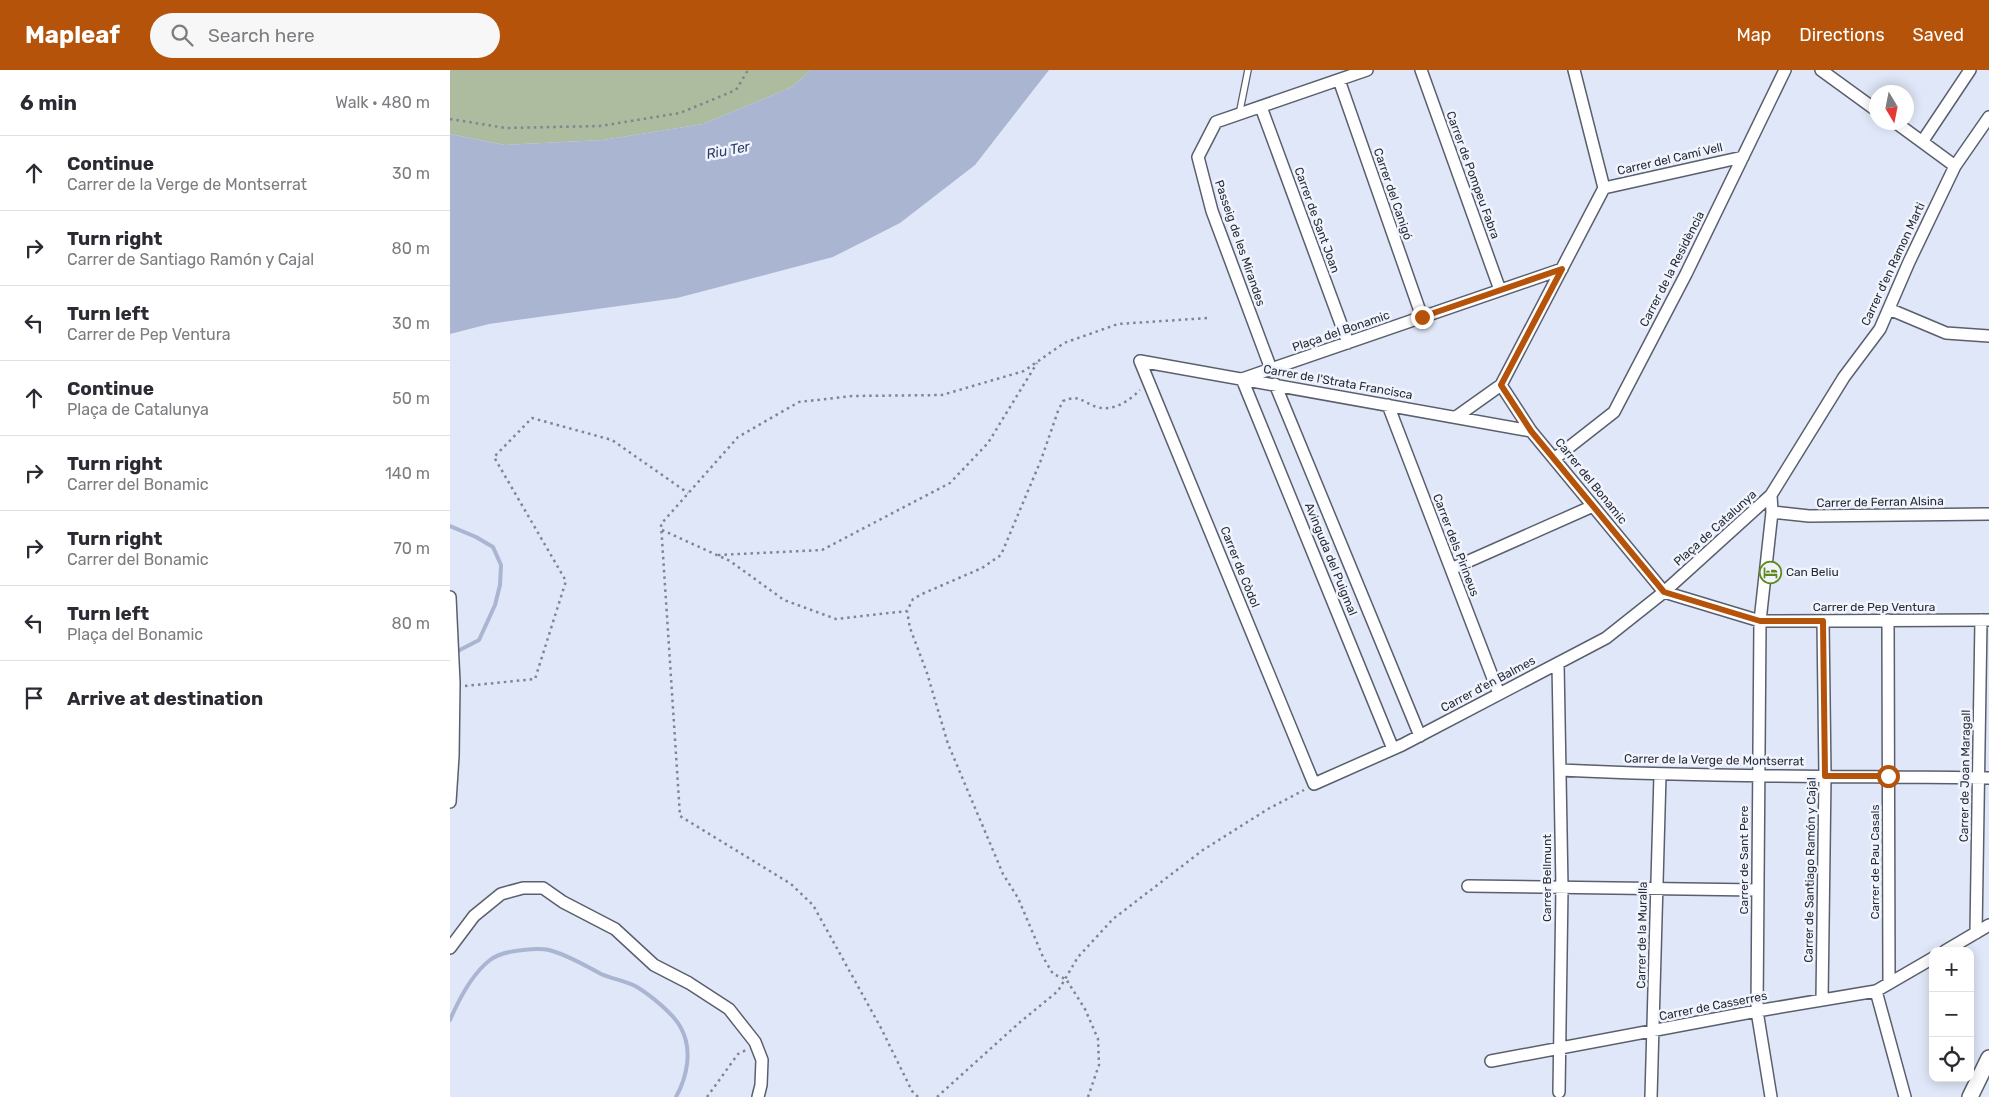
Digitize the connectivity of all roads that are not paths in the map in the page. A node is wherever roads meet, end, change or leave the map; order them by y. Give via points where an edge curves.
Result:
1 (1248, 70) edge
2 (1368, 70) edge
3 (1421, 70) edge
4 (1574, 70) edge
5 (1785, 70) edge
6 (1821, 70) edge
7 (1970, 70) edge
8 (1339, 80) junction
9 (1869, 105) edge
10 (1261, 107) junction
11 (1239, 115) junction
12 (1988, 118) edge
13 (1906, 130) edge
14 (1922, 142) junction
15 (1743, 157) junction
16 (1955, 166) junction
17 (1604, 188) junction
18 (1562, 269) junction
19 (1500, 290) junction
20 (1889, 309) junction
21 (1422, 317) junction
22 (1989, 336) edge
23 (1348, 343) junction
24 (1140, 361) joint
25 (1271, 369) junction
26 (1242, 379) junction
27 (1275, 384) junction
28 (1501, 385) junction
29 (1388, 405) junction
30 (1456, 417) junction
31 (1531, 431) junction
32 (1554, 459) junction
33 (1771, 495) junction
34 (1593, 506) junction
35 (1772, 512) junction
36 (1989, 514) edge
37 (1451, 568) junction
38 (1664, 592) junction
39 (450, 597) edge
40 (1888, 620) junction
41 (1985, 620) edge
42 (1760, 621) junction
43 (1823, 621) junction
44 (1558, 663) junction
45 (1499, 694) junction
46 (1420, 736) junction
47 (1393, 749) junction
48 (1560, 770) junction
49 (1758, 774) junction
50 (1660, 775) junction
51 (1825, 776) junction
52 (1888, 776) junction
53 (1984, 778) edge
54 (1314, 784) joint
55 (450, 802) edge
56 (1468, 886) dead end
57 (1562, 888) junction
58 (1657, 889) junction
59 (1757, 890) junction
60 (1989, 925) edge
61 (1976, 933) junction
62 (1952, 947) edge
63 (450, 948) edge
64 (1929, 960) edge
65 (1889, 983) junction
66 (1876, 991) junction
67 (1822, 1000) junction
68 (1757, 1011) junction
69 (1654, 1031) junction
70 (1559, 1049) junction
71 (1989, 1058) edge
72 (1491, 1061) dead end
73 (1559, 1092) dead end
74 (758, 1097) edge
75 (1651, 1097) edge
76 (1771, 1097) edge
77 (1906, 1097) edge
78 (1970, 1097) edge

1 - 11 lane
2 - 8 street, Passeig de les Mirandes
3 - 19 street, Carrer de Pompeu Fabra
4 - 17 street
5 - 15 street, Carrer de la Residència
6 - 9 street
7 - 14 street
8 - 10 street, Passeig de les Mirandes
8 - 21 street, Carrer del Canigó
10 - 11 street, Passeig de les Mirandes
10 - 23 street, Carrer de Sant Joan
11 - 25 street, Passeig de les Mirandes via 1216,122 1198,157 1212,211
12 - 16 street, Carrer d'en Ramon Marti
13 - 14 street
14 - 16 street
15 - 17 street, Carrer del Camí Vell
15 - 32 street, Carrer de la Residència via 1614,412
16 - 20 street, Carrer d'en Ramon Marti
17 - 18 street
18 - 19 street, Plaça del Bonamic
18 - 28 street
19 - 21 street, Plaça del Bonamic
20 - 22 street via 1946,333
20 - 33 street, Carrer d'en Ramon Marti via 1880,329 1844,376
21 - 23 street, Plaça del Bonamic
23 - 25 street, Plaça del Bonamic
24 - 26 street, Carrer de l'Strata Francisca
24 - 54 street, Carrer de Còdol
25 - 26 street, Plaça del Bonamic
26 - 27 street, Carrer de l'Strata Francisca
26 - 47 street, Avinguda del Puigmal
27 - 29 street, Carrer de l'Strata Francisca
27 - 46 street, Avinguda del Puigmal
28 - 30 street
28 - 31 street, Carrer del Bonamic
29 - 30 street, Carrer de l'Strata Francisca
29 - 37 street, Carrer dels Pirineus
30 - 31 street, Carrer de l'Strata Francisca
31 - 32 street, Carrer del Bonamic
32 - 34 street, Carrer del Bonamic
33 - 35 street, Plaça de Catalunya
33 - 38 street, Plaça de Catalunya
34 - 37 street
34 - 38 street, Carrer del Bonamic
35 - 36 street, Carrer de Ferran Alsina via 1808,516
35 - 42 street, Plaça de Catalunya
37 - 45 street, Carrer dels Pirineus
38 - 42 street
38 - 44 street, Carrer d'en Balmes via 1606,638
39 - 55 street via 454,685
40 - 41 street, Carrer de Pep Ventura
40 - 43 street, Carrer de Pep Ventura
40 - 52 street, Carrer de Pau Casals
41 - 53 street, Carrer de Joan Maragall
42 - 43 street, Carrer de Pep Ventura
42 - 49 street, Carrer de Sant Pere
43 - 51 street, Carrer de Santiago Ramón y Cajal
44 - 45 street, Carrer d'en Balmes
44 - 48 street, Carrer Bellmunt
45 - 46 street, Carrer d'en Balmes
46 - 47 street, Carrer d'en Balmes
47 - 54 street, Carrer d'en Balmes
48 - 50 street, Carrer de la Verge de Montserrat
48 - 57 street, Carrer Bellmunt
49 - 50 street, Carrer de la Verge de Montserrat
49 - 51 street, Carrer de la Verge de Montserrat
49 - 59 street, Carrer de Sant Pere
50 - 58 street, Carrer de la Muralla
51 - 52 street, Carrer de la Verge de Montserrat
51 - 67 street, Carrer de Santiago Ramón y Cajal
52 - 53 street, Carrer de la Verge de Montserrat
52 - 65 street, Carrer de Pau Casals
53 - 61 street, Carrer de Joan Maragall
56 - 57 street
57 - 58 street
57 - 70 street, Carrer Bellmunt
58 - 59 street
58 - 69 street, Carrer de la Muralla
59 - 68 street, Carrer de Sant Pere
60 - 61 street
61 - 62 street
63 - 74 street via 474,916 501,894 523,888 543,888 615,929 654,965 690,983 729,1010 756,1046 762,1060
64 - 65 street, Carrer de Casserres
65 - 66 street, Carrer de Casserres
66 - 67 street, Carrer de Casserres
66 - 77 street
67 - 68 street, Carrer de Casserres
68 - 69 street, Carrer de Casserres
68 - 76 street, Carrer de Sant Pere
69 - 70 street, Carrer de Casserres
69 - 75 street, Carrer de la Muralla
70 - 72 street, Carrer de Casserres
70 - 73 street, Carrer Bellmunt
71 - 78 street

